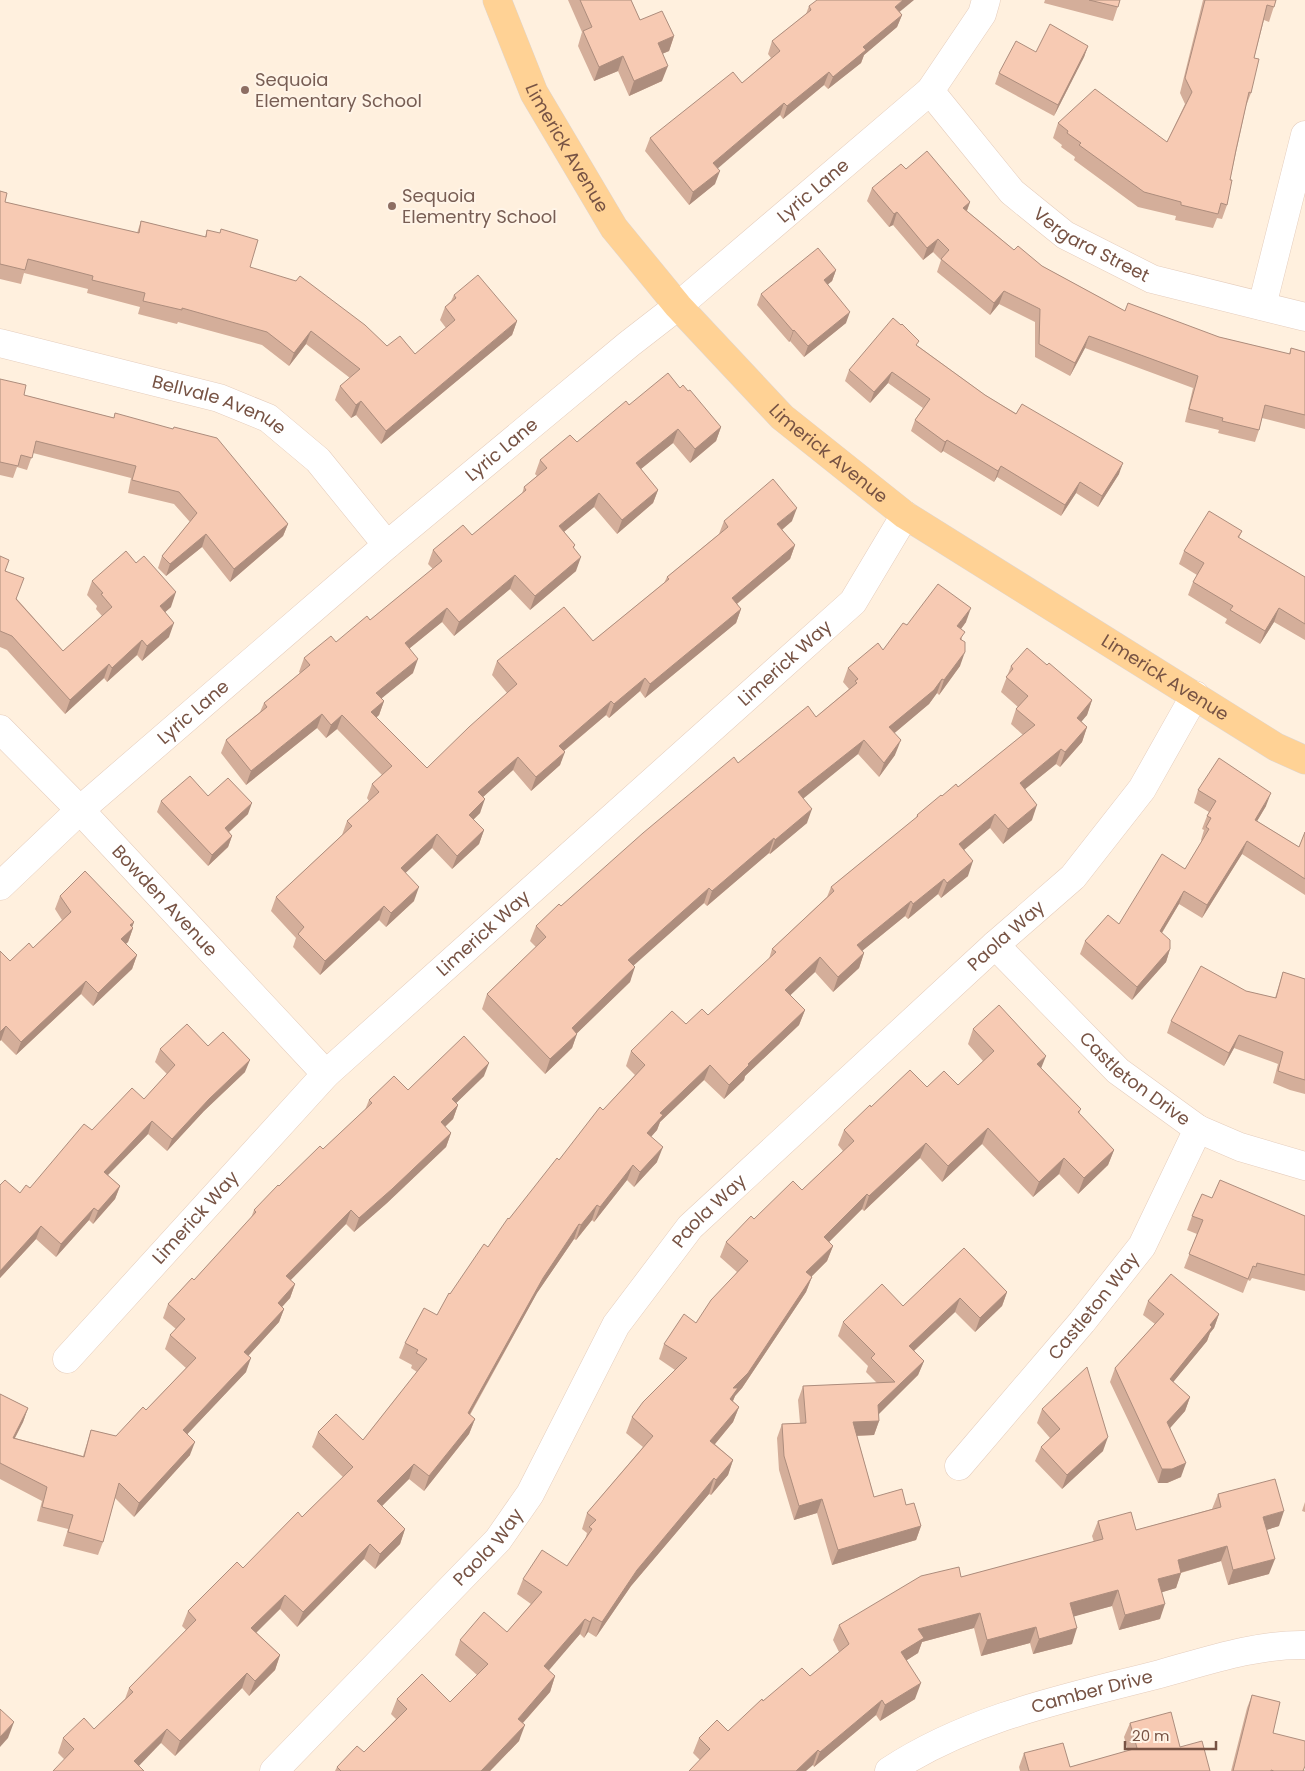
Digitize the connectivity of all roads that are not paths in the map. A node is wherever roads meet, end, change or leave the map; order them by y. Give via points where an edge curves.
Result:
1 (497, 0) edge
2 (986, 0) edge
3 (930, 91) junction
4 (1305, 135) edge
5 (678, 306) junction
6 (1262, 306) junction
7 (1305, 317) edge
8 (0, 343) edge
9 (905, 515) junction
10 (388, 546) junction
11 (1195, 695) junction
12 (0, 729) edge
13 (1305, 760) edge
14 (80, 810) junction
15 (0, 886) edge
16 (995, 945) junction
17 (326, 1074) junction
18 (1198, 1129) junction
19 (1305, 1166) edge
20 (67, 1359) dead end
21 (960, 1466) dead end
22 (1305, 1645) edge
23 (274, 1771) edge
24 (889, 1771) edge

1 - 5 main road, Limerick Avenue via 534,93 614,228
2 - 3 street, Lyric Lane via 982,14
3 - 5 street, Lyric Lane
3 - 6 street, Vergara Street via 1012,192 1065,235 1152,279
4 - 6 street
5 - 9 main road, Limerick Avenue via 782,417
5 - 10 street, Lyric Lane
6 - 7 street, Vergara Street
8 - 10 street, Bellvale Avenue via 219,398 268,418 318,460
9 - 11 main road, Limerick Avenue
9 - 17 street, Limerick Way via 853,602
10 - 14 street, Lyric Lane
11 - 13 main road, Limerick Avenue via 1276,747
11 - 16 street, Paola Way via 1142,789 1073,877
12 - 14 street, Bowden Avenue
14 - 15 street, Lyric Lane
14 - 17 street, Bowden Avenue
16 - 18 street, Castleton Drive via 1118,1071
16 - 23 street, Paola Way via 690,1226 616,1325 530,1494 498,1540
17 - 20 street, Limerick Way
18 - 19 street, Castleton Drive via 1240,1147
18 - 21 street, Castleton Way via 1142,1246
22 - 24 street, Camber Drive via 1258,1648 1016,1711 974,1726

